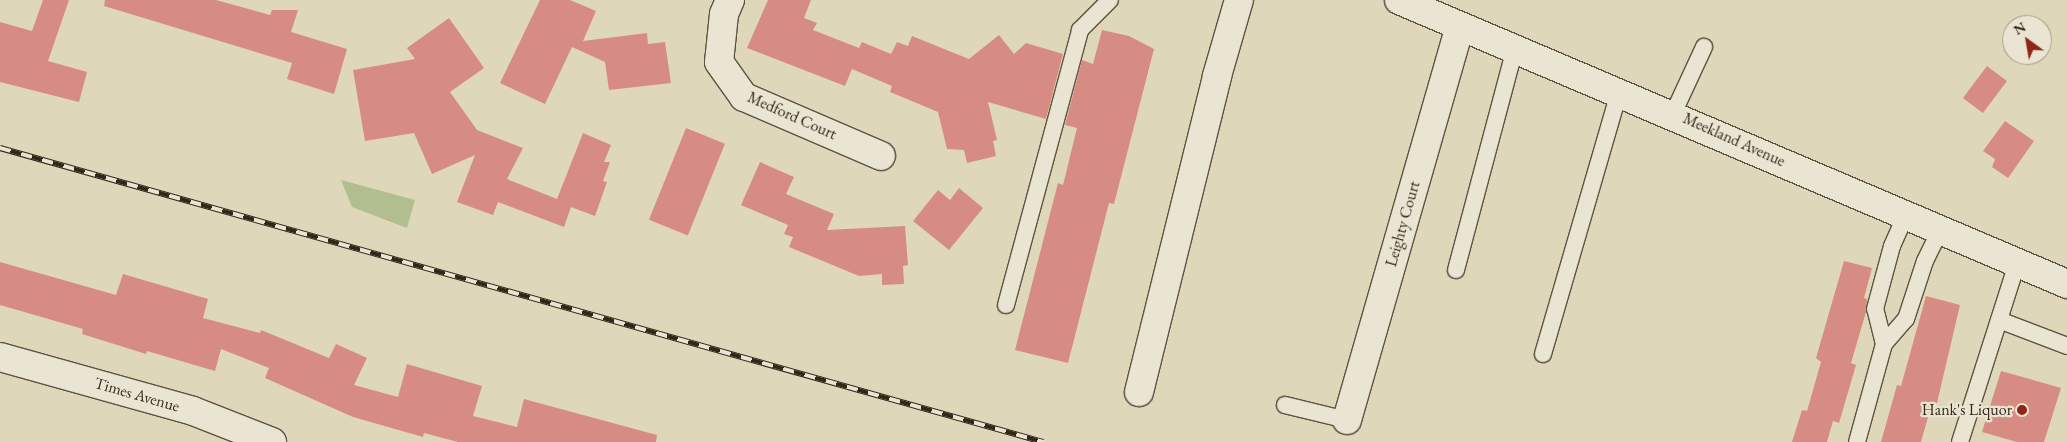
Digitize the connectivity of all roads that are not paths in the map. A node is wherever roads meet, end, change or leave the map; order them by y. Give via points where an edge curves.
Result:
1 (730, 0) edge
2 (1110, 0) edge
3 (1239, 0) edge
4 (1399, 0) edge
5 (1460, 28) junction
6 (1704, 47) dead end
7 (1515, 49) junction
8 (1619, 92) junction
9 (1673, 114) junction
10 (881, 156) dead end
11 (1906, 215) junction
12 (1940, 230) junction
13 (2017, 263) junction
14 (1456, 270) dead end
15 (2067, 284) edge
16 (1006, 304) dead end
17 (1999, 320) junction
18 (1884, 344) junction
19 (2067, 346) edge
20 (1544, 354) dead end
21 (0, 357) edge
22 (1138, 392) dead end
23 (1285, 405) dead end
24 (1347, 420) joint
25 (272, 442) edge
26 (1857, 442) edge
27 (1960, 442) edge

1 - 10 street, Medford Court via 724,14 720,62 744,97
2 - 16 lane via 1080,30
3 - 22 street
4 - 5 street, Meekland Avenue
5 - 7 street, Meekland Avenue
5 - 24 street, Leighty Court
6 - 9 lane
7 - 8 street, Meekland Avenue
7 - 14 lane
8 - 9 street, Meekland Avenue
8 - 20 lane
9 - 11 street, Meekland Avenue
11 - 12 street, Meekland Avenue
11 - 18 lane via 1892,246 1875,309
12 - 13 street, Meekland Avenue
12 - 18 lane via 1925,260 1906,320
13 - 15 street, Meekland Avenue
13 - 17 lane
17 - 19 lane
17 - 27 lane
18 - 26 lane
21 - 25 street, Times Avenue via 193,411
23 - 24 lane

